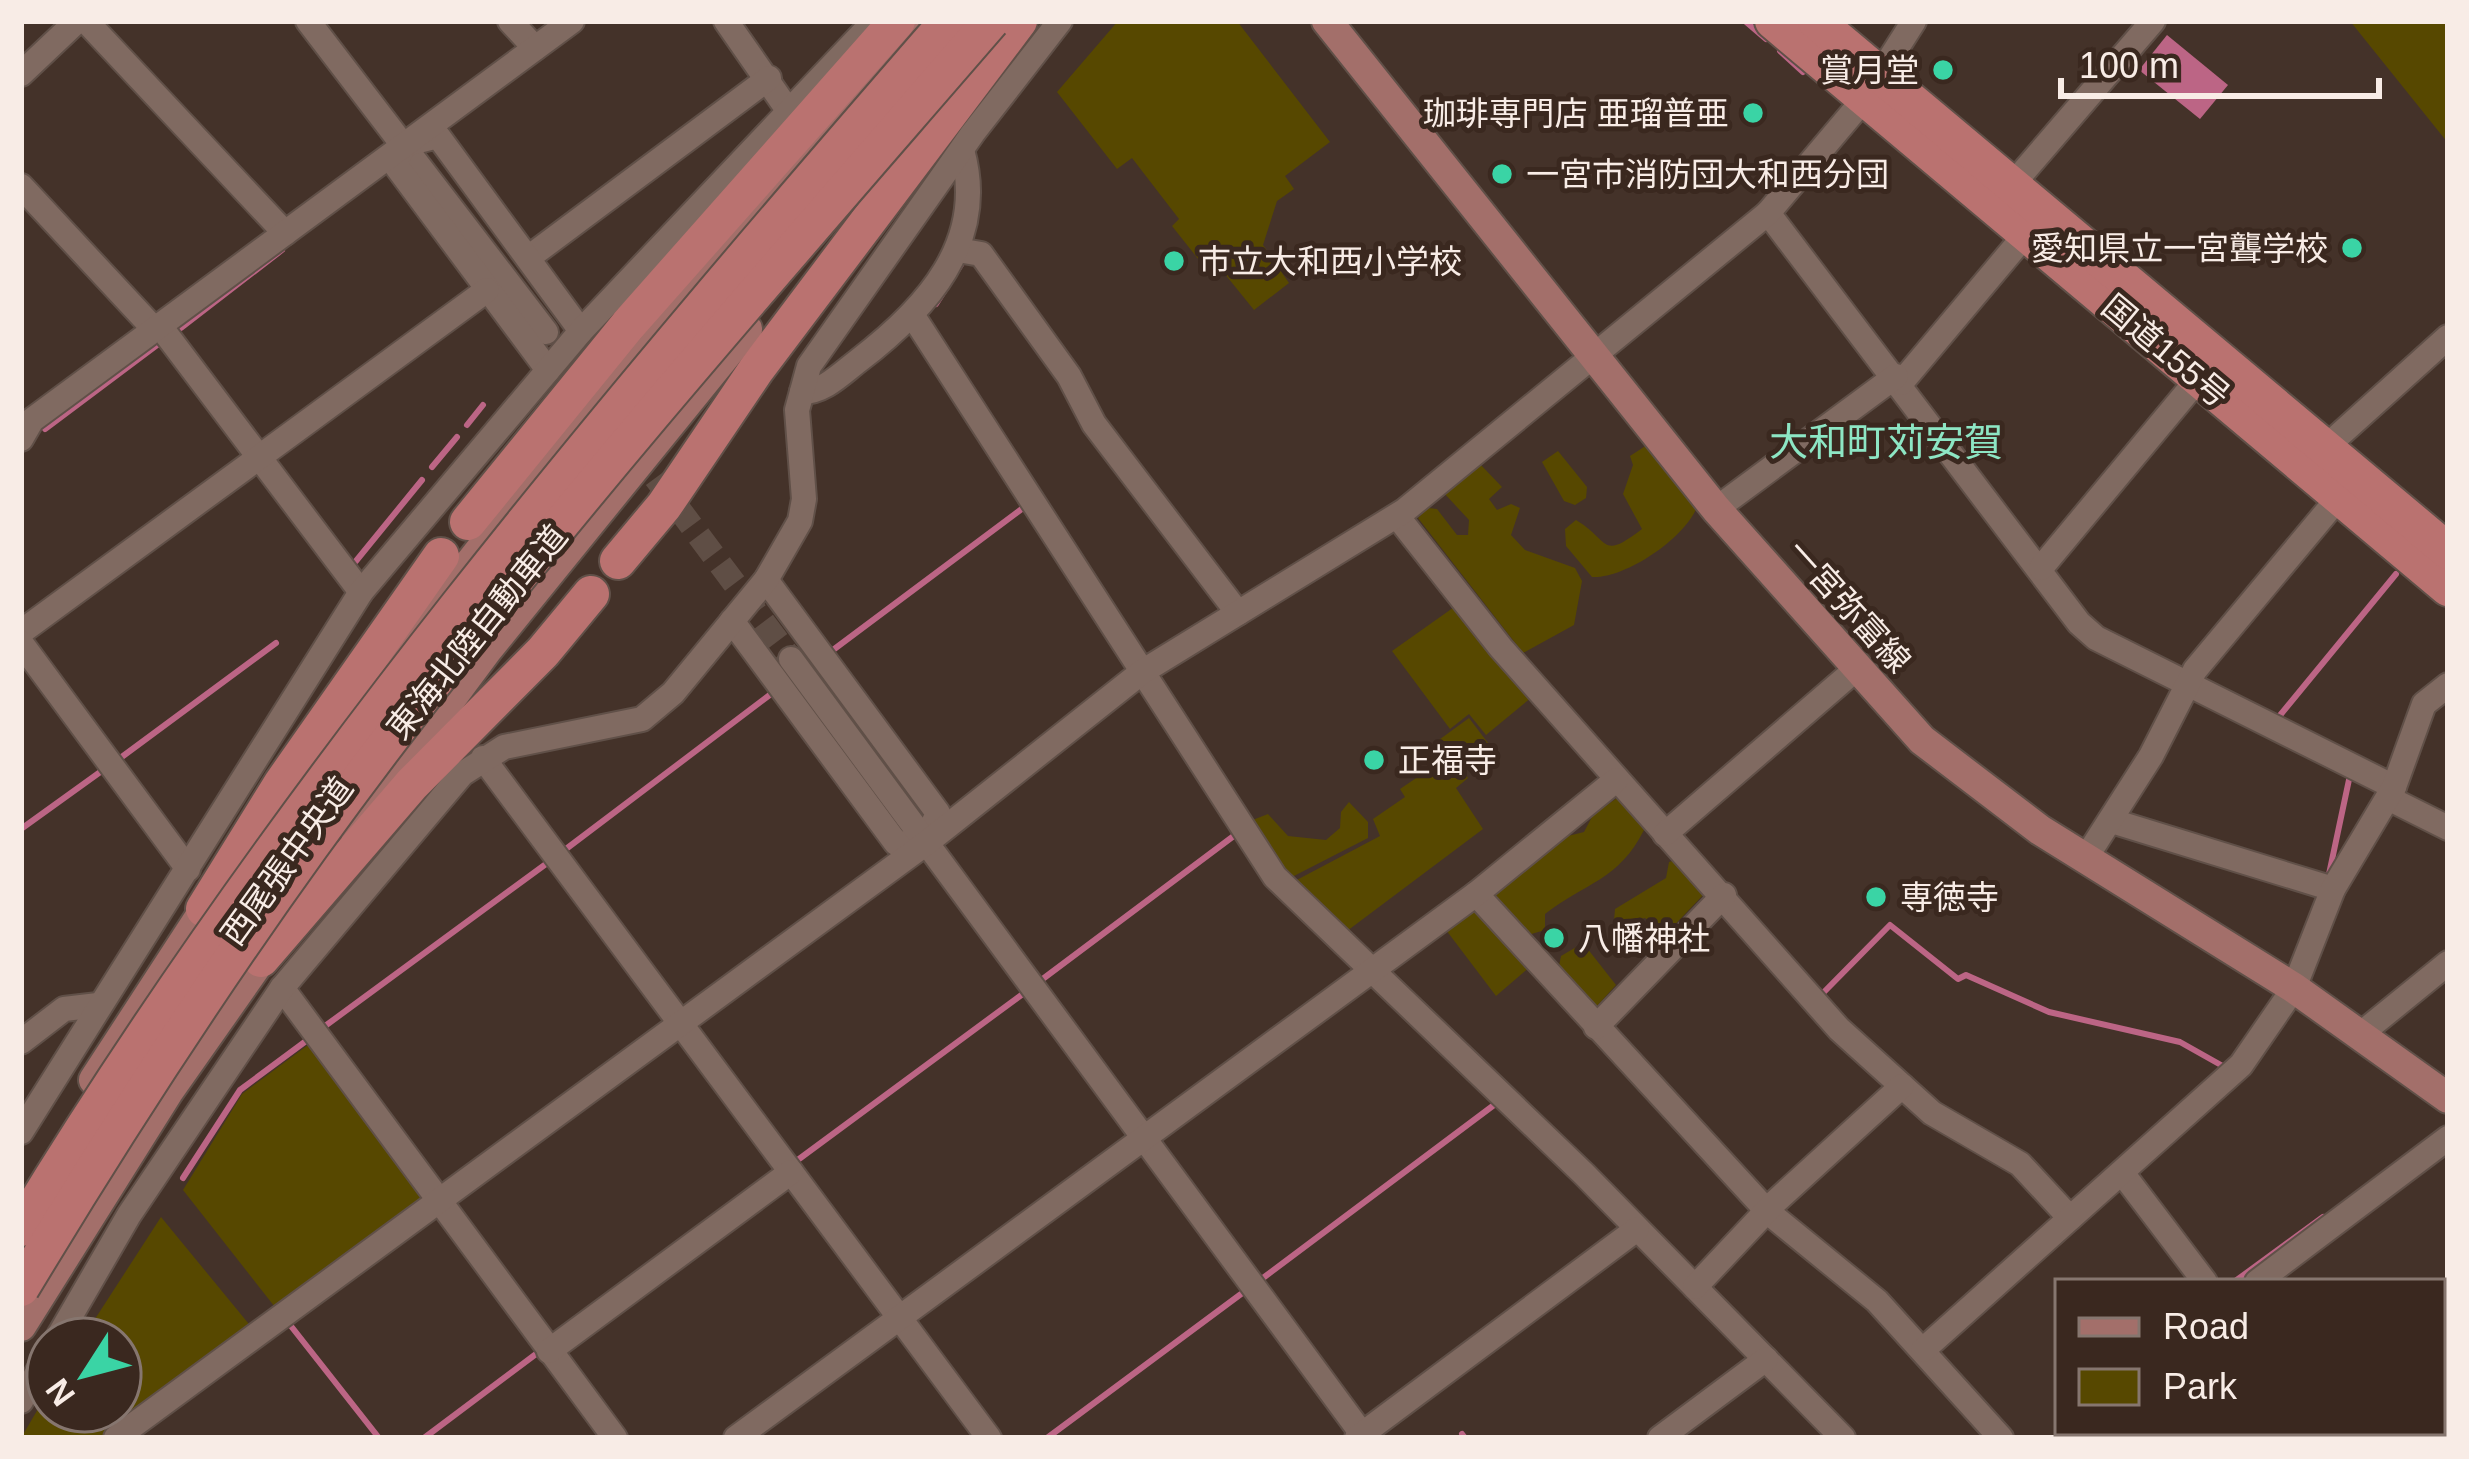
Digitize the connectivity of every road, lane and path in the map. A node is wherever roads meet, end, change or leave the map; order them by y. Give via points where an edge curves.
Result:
1 (82, 21) edge
2 (308, 21) edge
3 (510, 21) edge
4 (572, 21) edge
5 (726, 21) edge
6 (874, 21) edge
7 (897, 21) edge
8 (924, 21) edge
9 (948, 21) edge
10 (991, 21) edge
11 (1017, 21) edge
12 (1060, 21) edge
13 (1327, 21) edge
14 (1773, 21) edge
15 (1816, 21) edge
16 (1914, 21) edge
17 (2153, 21) edge
18 (535, 48) junction
19 (21, 74) edge
20 (769, 78) junction
21 (1873, 86) junction
22 (790, 113) junction
23 (406, 143) junction
24 (962, 150) junction
25 (2012, 185) junction
26 (21, 186) edge
27 (1768, 213) junction
28 (285, 233) junction
29 (2026, 234) junction
30 (958, 250) junction
31 (528, 257) junction
32 (487, 290) junction
33 (913, 316) junction
34 (157, 328) junction
35 (581, 331) junction
36 (546, 332) dead end
37 (2448, 338) edge
38 (1592, 355) junction
39 (548, 370) junction
40 (2199, 378) junction
41 (1898, 379) junction
42 (802, 392) junction
43 (22, 436) edge
44 (2326, 447) junction
45 (258, 458) junction
46 (2340, 496) junction
47 (1716, 508) junction
48 (1397, 516) junction
49 (468, 522) dead end
50 (2448, 551) edge
51 (442, 556) dead end
52 (619, 561) dead end
53 (2042, 568) junction
54 (766, 580) junction
55 (2448, 588) edge
56 (361, 592) junction
57 (591, 594) dead end
58 (1238, 613) junction
59 (732, 621) junction
60 (21, 632) edge
61 (21, 643) edge
62 (791, 659) tunnel mouth
63 (1855, 670) junction
64 (1142, 672) junction
65 (2189, 682) junction
66 (2448, 686) edge
67 (483, 758) junction
68 (1616, 780) junction
69 (2391, 792) junction
70 (2112, 821) junction
71 (2448, 828) edge
72 (1665, 834) junction
73 (925, 844) junction
74 (2087, 856) junction
75 (188, 868) junction
76 (2333, 889) junction
77 (1476, 894) junction
78 (1724, 895) junction
79 (204, 909) junction
80 (2448, 963) edge
81 (1370, 968) junction
82 (272, 973) junction
83 (2294, 988) junction
84 (98, 1004) junction
85 (678, 1021) junction
86 (1597, 1027) junction
87 (2362, 1034) junction
88 (21, 1042) edge
89 (1902, 1086) junction
90 (2448, 1098) edge
91 (21, 1132) edge
92 (1142, 1138) junction
93 (2448, 1138) edge
94 (791, 1172) junction
95 (2123, 1174) junction
96 (21, 1197) edge
97 (435, 1200) junction
98 (1769, 1213) junction
99 (2070, 1218) junction
100 (21, 1228) edge
101 (1637, 1229) junction
102 (2203, 1279) edge
103 (2261, 1279) edge
104 (1695, 1287) junction
105 (21, 1288) edge
106 (71, 1315) edge
107 (899, 1318) junction
108 (21, 1326) edge
109 (1923, 1350) junction
110 (549, 1351) junction
111 (1766, 1359) junction
112 (1361, 1437) edge
113 (116, 1438) edge
114 (615, 1438) edge
115 (736, 1438) edge
116 (989, 1438) edge
117 (1660, 1438) edge
118 (1843, 1438) edge
119 (2001, 1438) edge

1 - 19 street
1 - 28 street
2 - 23 street
3 - 18 street
4 - 18 street
5 - 20 street
6 - 22 street
7 - 49 highway via 628,325
8 - 79 main road, 西尾張中央道 via 620,372
9 - 100 highway, 東海北陸自動車道, bridge via 698,308 383,696 205,946
10 - 105 highway, 東海北陸自動車道, bridge via 722,331 406,718 142,1093
11 - 52 highway
11 - 82 main road, 西尾張中央道 via 776,293 487,650
12 - 24 street
13 - 38 main road, 一宮弥富線
14 - 21 highway, 国道155号
15 - 21 highway, 国道155号
16 - 21 street
17 - 25 street
18 - 23 street
20 - 22 street
20 - 31 street
21 - 25 highway, 国道155号
21 - 27 street
21 - 29 highway, 国道155号
22 - 35 street
23 - 28 street
23 - 31 street via 438,136
23 - 32 street via 394,163
23 - 36 street
24 - 30 street via 969,202
24 - 42 street via 818,352
25 - 44 highway, 国道155号
26 - 34 street
27 - 38 street
27 - 41 street
28 - 34 street
29 - 40 highway, 国道155号
29 - 41 street
30 - 33 street
30 - 58 street via 981,254 1070,376 1094,424
31 - 35 street
32 - 39 street
32 - 45 street
33 - 42 street via 839,376
33 - 64 street
34 - 43 street via 32,420
34 - 45 street
35 - 39 street
37 - 44 street
38 - 47 main road, 一宮弥富線
38 - 48 street
39 - 56 street
40 - 46 highway, 国道155号
40 - 53 street
41 - 47 street
41 - 53 street
42 - 54 street via 800,521
44 - 50 highway, 国道155号
45 - 56 street
45 - 60 street
46 - 55 highway, 国道155号
46 - 65 street
47 - 63 main road, 一宮弥富線
48 - 58 street
48 - 68 street
51 - 79 highway via 334,704
53 - 65 street via 2096,638
54 - 59 street
54 - 73 street via 938,813
56 - 75 street
57 - 82 highway via 412,784
58 - 64 street
59 - 67 street via 642,719
59 - 73 street via 896,843
61 - 75 street
62 - 73 street
63 - 72 street
63 - 74 main road, 一宮弥富線 via 1958,770
64 - 73 street
64 - 81 street via 1274,877
65 - 69 street
65 - 70 street
66 - 69 street via 2424,704
67 - 82 street
67 - 85 street
68 - 72 street
68 - 77 street
69 - 71 street
69 - 76 street
70 - 74 street
70 - 76 street
72 - 78 street
73 - 85 street
73 - 92 street
74 - 83 main road, 一宮弥富線
75 - 84 street
76 - 83 street
77 - 81 street
77 - 86 street
78 - 86 street
78 - 89 street via 1840,1029
79 - 96 main road, 西尾張中央道
80 - 87 street
81 - 92 street
81 - 101 street
82 - 97 street
82 - 106 street
82 - 108 main road, 西尾張中央道 via 168,1092
83 - 87 main road, 一宮弥富線
83 - 95 street via 2241,1065
84 - 88 street via 64,1010
84 - 91 street
85 - 94 street
85 - 97 street
86 - 98 street
87 - 90 main road, 一宮弥富線
89 - 98 street
89 - 99 street via 2020,1164
92 - 107 street
92 - 112 street
93 - 103 street
94 - 107 street
94 - 110 street
95 - 99 street
95 - 102 street
97 - 110 street
97 - 113 street
98 - 104 street
98 - 109 street via 1877,1301
99 - 109 street
101 - 104 street
101 - 112 street
104 - 111 street
107 - 115 street
107 - 116 street
109 - 119 street
110 - 114 street
111 - 117 street
111 - 118 street

